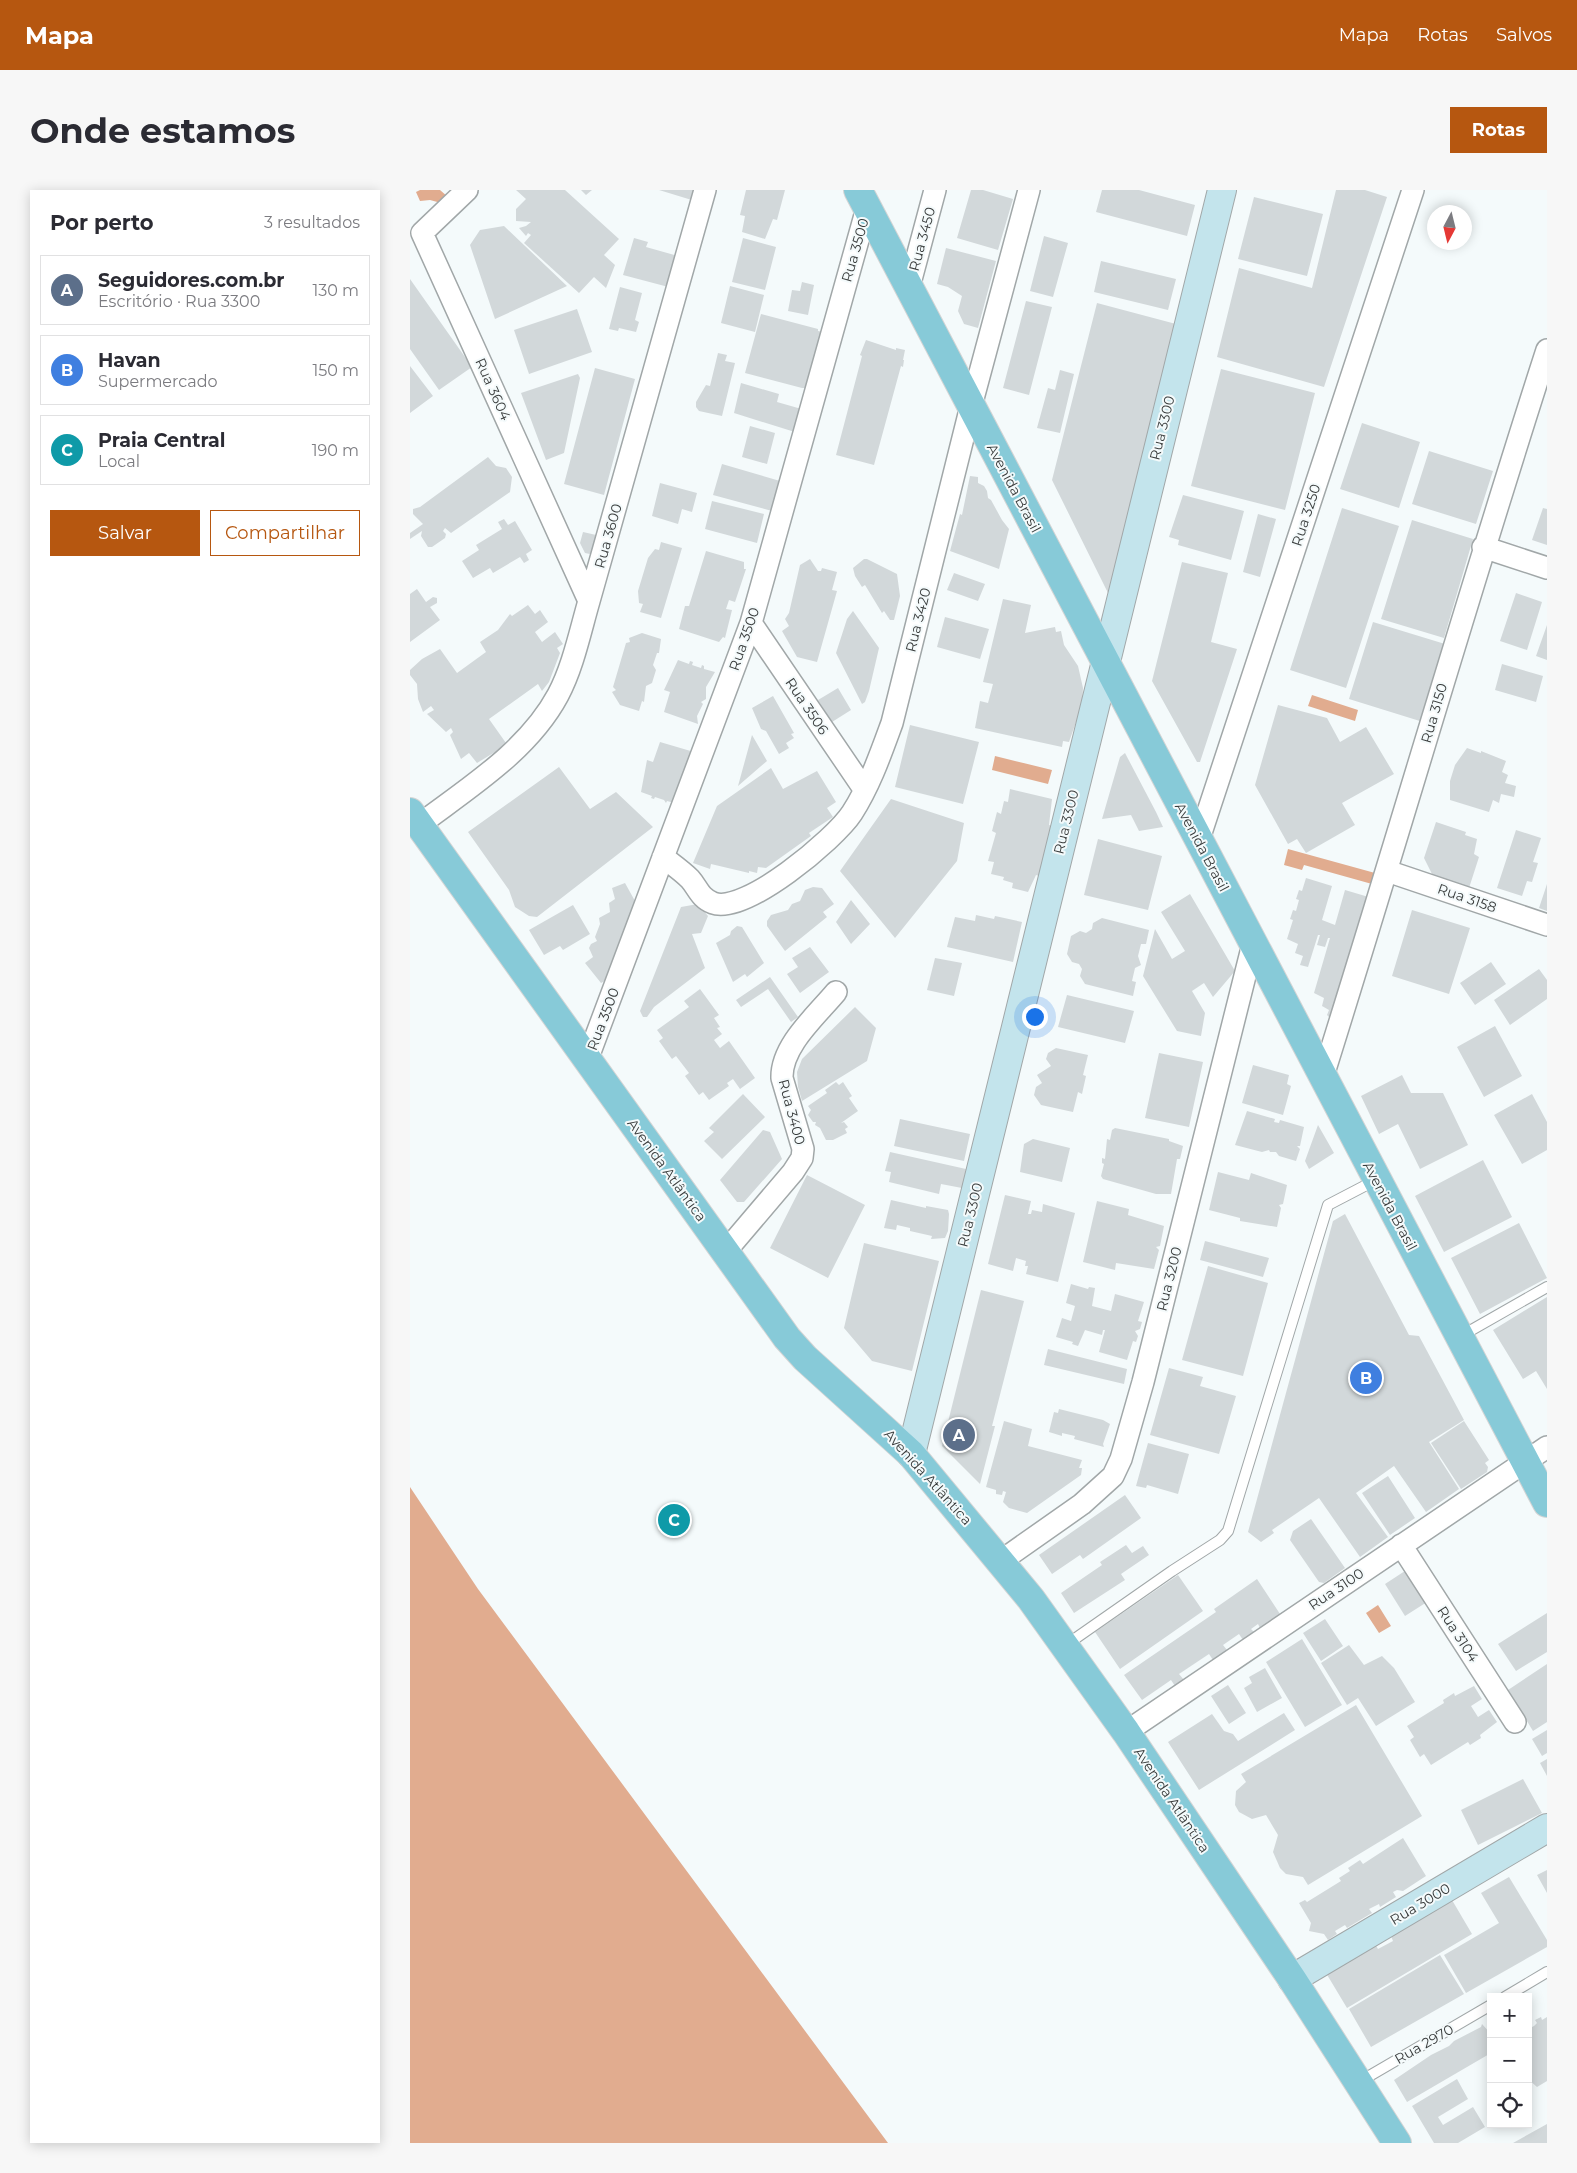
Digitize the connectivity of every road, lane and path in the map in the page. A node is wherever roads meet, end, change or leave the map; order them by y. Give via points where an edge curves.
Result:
1 (466, 190) edge
2 (705, 190) edge
3 (935, 190) edge
4 (1029, 190) edge
5 (1222, 190) edge
6 (1413, 190) edge
7 (862, 199) edge
8 (909, 287) junction
9 (1547, 350) edge
10 (971, 406) junction
11 (1483, 547) junction
12 (1547, 568) edge
13 (589, 601) junction
14 (751, 623) junction
15 (1105, 660) junction
16 (864, 789) junction
17 (415, 819) edge
18 (1198, 839) junction
19 (663, 858) junction
20 (1387, 871) junction
21 (1547, 925) edge
22 (1253, 944) junction
23 (836, 992) dead end
24 (587, 1060) junction
25 (1323, 1076) junction
26 (1376, 1180) junction
27 (725, 1252) junction
28 (1547, 1287) edge
29 (1460, 1337) junction
30 (912, 1454) junction
31 (1536, 1454) edge
32 (1547, 1503) edge
33 (1401, 1545) junction
34 (1001, 1561) junction
35 (1064, 1646) junction
36 (1515, 1722) dead end
37 (1126, 1732) junction
38 (1547, 1828) edge
39 (1547, 1972) edge
40 (1292, 1980) junction
41 (1512, 1993) edge
42 (1487, 2007) edge
43 (1358, 2083) junction
44 (1397, 2143) edge

1 - 13 street, Rua 3604 via 422,233
2 - 13 street, Rua 3600
3 - 8 street, Rua 3450
4 - 10 street, Rua 3420
5 - 15 street, Rua 3300
6 - 18 street, Rua 3250
7 - 8 main road, Avenida Brasil
7 - 14 street, Rua 3500
8 - 10 main road, Avenida Brasil
9 - 11 street, Rua 3150
10 - 15 main road, Avenida Brasil
10 - 16 street, Rua 3420 via 892,723
11 - 12 street
11 - 20 street, Rua 3150
13 - 17 street, Rua 3600 via 558,695 538,725 500,763
14 - 16 street, Rua 3506
14 - 19 street, Rua 3500
15 - 18 main road, Avenida Brasil
15 - 30 street, Rua 3300
16 - 19 street, Rua 3420 via 851,814 788,874 728,903 714,904 699,894 690,880
17 - 24 main road, Avenida Atlântica
18 - 22 main road, Avenida Brasil
19 - 24 street, Rua 3500
20 - 21 street, Rua 3158
20 - 25 street, Rua 3150
22 - 25 main road, Avenida Brasil
22 - 34 street, Rua 3200 via 1122,1459 1113,1476 1082,1504
23 - 27 street, Rua 3400 via 786,1052 782,1067 782,1078 803,1149 802,1158
24 - 27 main road, Avenida Atlântica
25 - 26 main road, Avenida Brasil
26 - 29 main road, Avenida Brasil
26 - 35 lane via 1328,1205 1228,1531 1220,1540
27 - 30 main road, Avenida Atlântica via 787,1338
28 - 29 lane
29 - 31 main road, Avenida Brasil
30 - 34 main road, Avenida Atlântica
31 - 32 main road, Avenida Brasil
31 - 33 street, Rua 3100
33 - 36 street, Rua 3104
33 - 37 street, Rua 3100
34 - 35 main road, Avenida Atlântica
35 - 37 main road, Avenida Atlântica
37 - 40 main road, Avenida Atlântica
38 - 40 street, Rua 3000
39 - 41 lane
40 - 43 main road, Avenida Atlântica
42 - 43 lane, Rua 2970
43 - 44 main road, Avenida Atlântica

